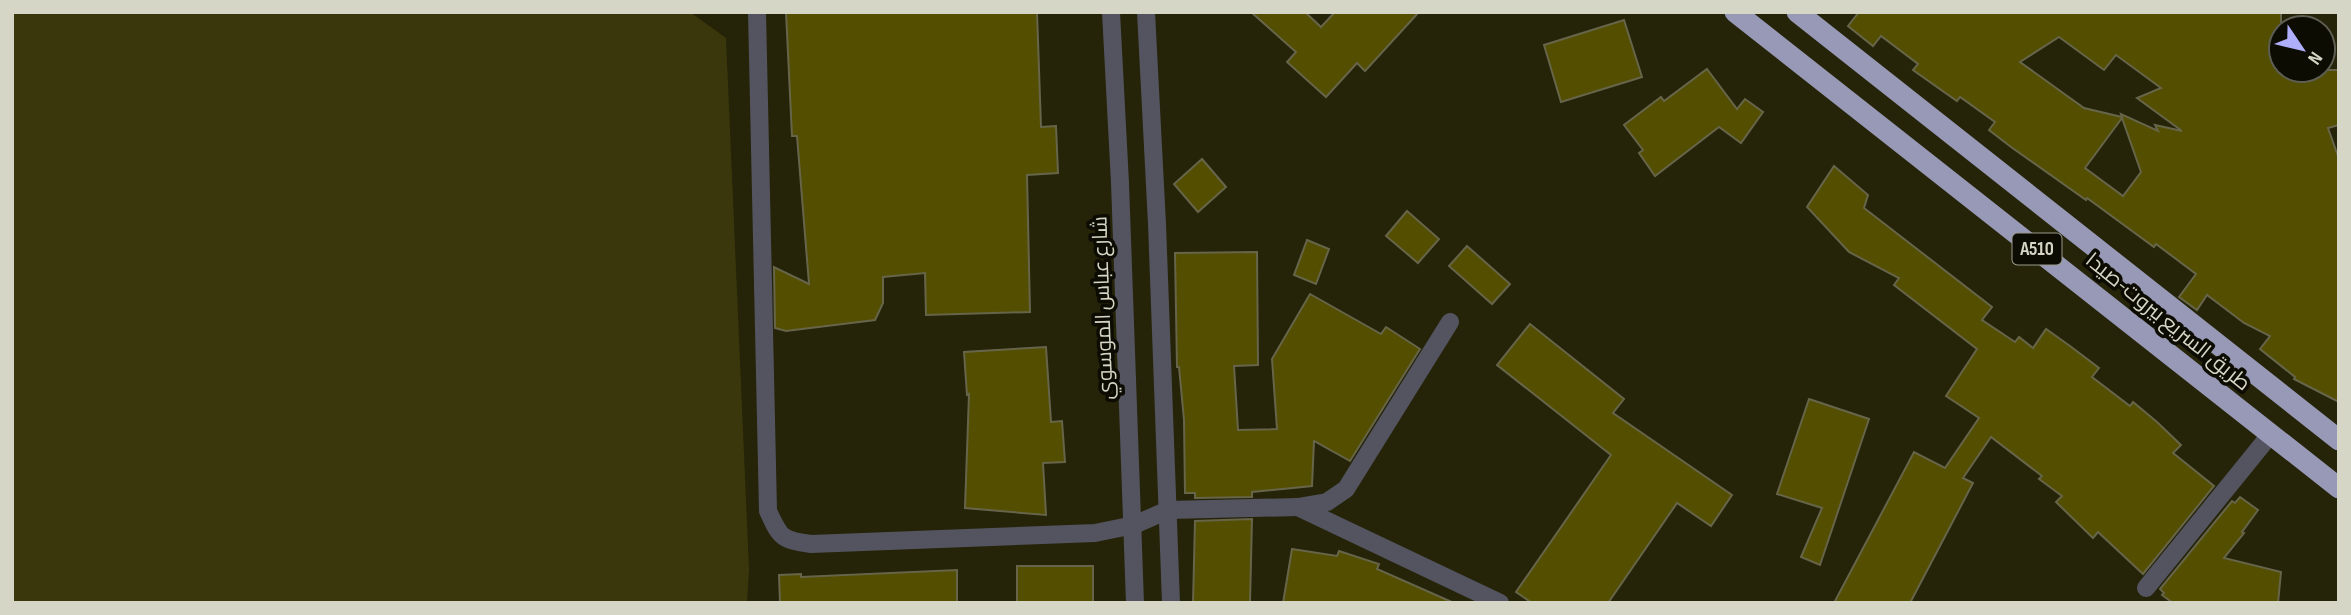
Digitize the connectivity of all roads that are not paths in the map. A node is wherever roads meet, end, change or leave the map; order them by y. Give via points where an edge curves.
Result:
1 (757, 12) edge
2 (1111, 12) edge
3 (1146, 12) edge
4 (1735, 12) edge
5 (1797, 12) edge
6 (1450, 322) dead end
7 (2270, 435) junction
8 (2339, 440) edge
9 (2339, 488) edge
10 (1298, 507) junction
11 (1168, 510) junction
12 (1134, 524) junction
13 (2146, 588) dead end
14 (1135, 603) edge
15 (1171, 603) edge
16 (1500, 603) edge

1 - 12 street via 768,511 777,531 788,541 811,544 1095,533
2 - 12 street, شارع عباس الموسوي
3 - 11 street
4 - 7 highway, طريق السريع بيروت-صيدا / A510
5 - 8 highway, طريق السريع بيروت-صيدا / A510
6 - 10 street via 1346,489 1327,502
7 - 9 highway, طريق السريع بيروت-صيدا / A510
7 - 13 street
10 - 11 street
10 - 16 street
11 - 12 street
11 - 15 street
12 - 14 street, شارع عباس الموسوي

